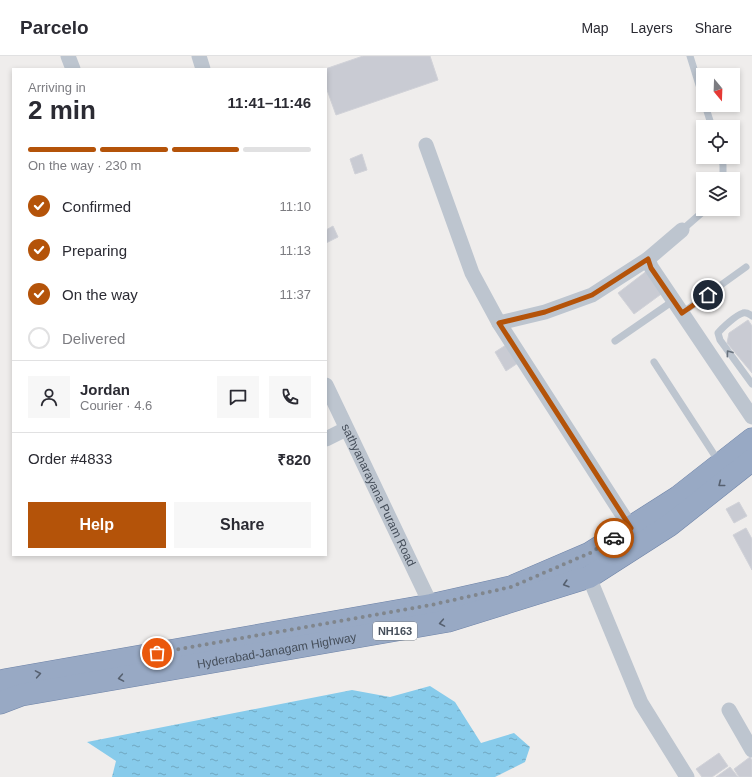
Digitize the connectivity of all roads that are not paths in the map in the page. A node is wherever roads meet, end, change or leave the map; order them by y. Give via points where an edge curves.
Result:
1 (68, 56) edge
2 (199, 56) edge
3 (690, 56) edge
4 (73, 68) edge
5 (204, 68) edge
6 (696, 75) edge
7 (426, 145) dead end
8 (698, 216) edge
9 (682, 230) joint
10 (648, 259) junction
11 (746, 267) dead end
12 (673, 301) junction
13 (682, 313) junction
14 (752, 316) edge
15 (499, 323) junction
16 (615, 341) dead end
17 (654, 362) dead end
18 (752, 384) edge
19 (327, 387) edge
20 (752, 417) edge
21 (346, 429) junction
22 (327, 438) edge
23 (752, 439) edge
24 (752, 460) edge
25 (721, 464) junction
26 (665, 517) junction
27 (631, 528) junction
28 (589, 577) junction
29 (431, 605) junction
30 (0, 682) edge
31 (0, 703) edge
32 (729, 710) dead end
33 (752, 750) edge
34 (687, 777) edge

1 - 4 street
2 - 5 street
3 - 6 lane
7 - 15 street via 472,273
8 - 9 lane
9 - 10 street
10 - 12 street via 651,268
10 - 15 street via 592,295 545,312
11 - 13 lane
12 - 13 street
12 - 16 lane
13 - 20 street
18 -> 14 lane via 720,340 718,333 743,313
15 - 27 street
17 - 25 lane
19 - 21 street, sathyanarayana Puram Road
21 - 22 street
21 - 29 street, sathyanarayana Puram Road
23 - 25 highway, Hyderabad-Janagam Highway / NH163
24 -> 26 highway, Hyderabad-Janagam Highway / NH163
25 - 26 highway, Hyderabad-Janagam Highway / NH163 via 678,497
26 - 27 highway, Hyderabad-Janagam Highway / NH163
26 - 28 highway, Hyderabad-Janagam Highway / NH163
27 - 29 highway, Hyderabad-Janagam Highway / NH163 via 590,553 511,587
28 -> 31 highway, Hyderabad-Janagam Highway / NH163 via 448,622 21,695
28 - 34 street via 641,702
30 -> 29 highway, Hyderabad-Janagam Highway / NH163
32 - 33 street

